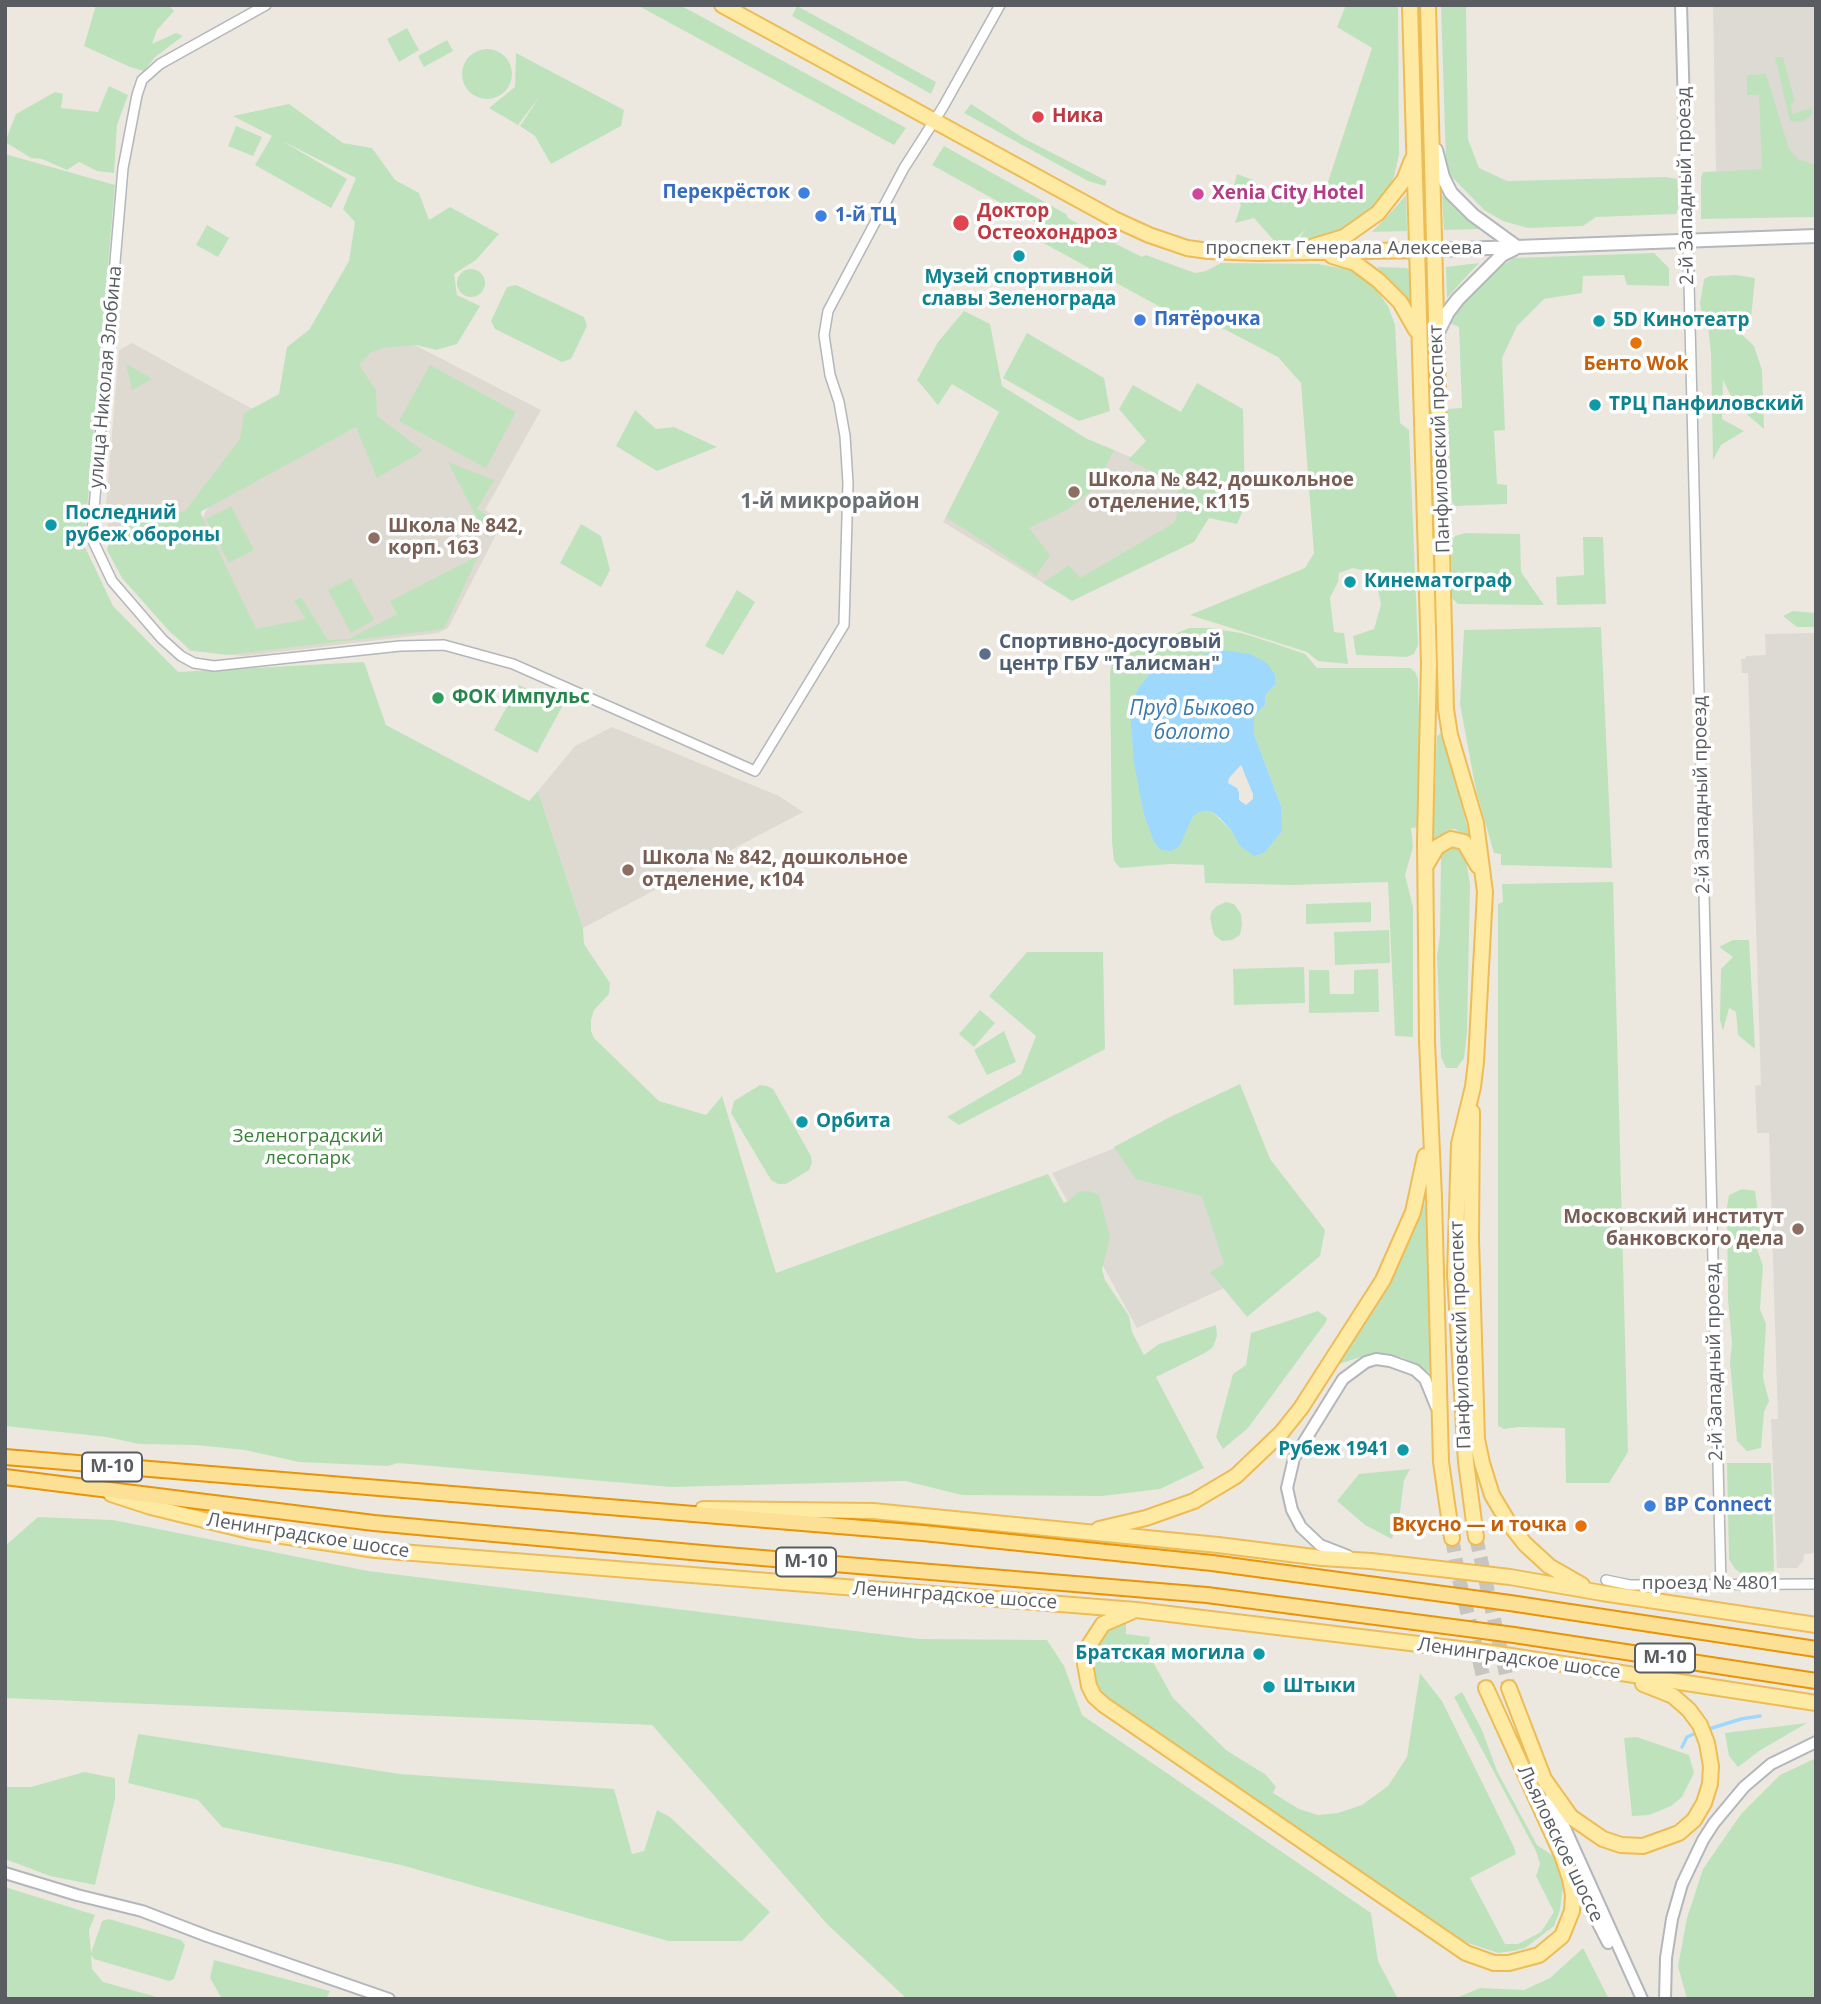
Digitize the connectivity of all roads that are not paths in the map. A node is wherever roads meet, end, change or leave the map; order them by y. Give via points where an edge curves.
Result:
1 (266, 5) edge
2 (722, 5) edge
3 (1000, 5) edge
4 (1410, 5) edge
5 (1428, 5) edge
6 (1681, 5) edge
7 (1430, 100) junction
8 (935, 120) junction
9 (1415, 152) junction
10 (1816, 236) edge
11 (1688, 242) junction
12 (1518, 247) junction
13 (1416, 250) junction
14 (1434, 250) junction
15 (1296, 251) junction
16 (1437, 334) junction
17 (1418, 335) junction
18 (1425, 869) junction
19 (1485, 883) junction
20 (1473, 1087) junction
21 (1429, 1123) junction
22 (1440, 1426) junction
23 (5, 1457) edge
24 (5, 1477) edge
25 (97, 1489) junction
26 (635, 1510) junction
27 (1081, 1531) junction
28 (1476, 1537) tunnel mouth
29 (1452, 1538) tunnel mouth
30 (1371, 1561) junction
31 (1816, 1584) edge
32 (1721, 1585) junction
33 (1604, 1587) junction
34 (1136, 1611) junction
35 (1816, 1626) edge
36 (1816, 1649) edge
37 (1612, 1673) junction
38 (1816, 1681) edge
39 (1486, 1688) tunnel mouth
40 (1509, 1688) tunnel mouth
41 (1816, 1703) edge
42 (1816, 1742) edge
43 (1544, 1779) junction
44 (1562, 1855) junction
45 (5, 1873) edge
46 (389, 1999) edge
47 (1640, 1999) edge
48 (1665, 1999) edge

1 - 8 street, улица Николая Злобина via 160,64 142,80 137,95 123,168 92,532 112,581 162,639 194,663 214,666 444,645 513,664 755,771 844,625 848,484 845,436 824,335 828,311 904,168
2 - 8 main road, проспект Генерала Алексеева
3 - 8 street
4 - 9 main road, Панфиловский проспект
5 - 7 main road, Панфиловский проспект
6 - 11 street, 2-й Западный проезд
7 - 12 main road via 1437,158 1451,193
7 - 14 main road, Панфиловский проспект
8 - 15 main road, проспект Генерала Алексеева via 1149,235 1208,251
9 - 13 main road, Панфиловский проспект
9 - 15 main road via 1404,180 1378,213 1344,237
10 - 11 main road, проспект Генерала Алексеева
11 - 12 main road, проспект Генерала Алексеева
11 - 32 street, 2-й Западный проезд
12 - 14 main road, проспект Генерала Алексеева
12 - 16 main road via 1502,255 1458,299
13 - 14 main road, проспект Генерала Алексеева
13 - 15 main road, проспект Генерала Алексеева
13 - 17 main road, Панфиловский проспект
14 - 16 main road, Панфиловский проспект
15 - 17 main road via 1355,263 1400,302
16 - 19 main road, Панфиловский проспект via 1446,709 1476,823
17 - 18 main road, Панфиловский проспект via 1429,663
18 - 19 main road via 1437,847 1459,840 1470,850
18 - 21 main road, Панфиловский проспект
19 - 20 main road, Панфиловский проспект
20 - 28 main road, Панфиловский проспект via 1459,1143 1455,1274 1466,1462
20 - 33 main road via 1471,1239 1477,1439 1482,1463 1502,1514 1525,1544 1570,1580
21 - 22 main road, Панфиловский проспект
21 - 27 main road via 1420,1185 1399,1245 1382,1280 1281,1433 1236,1476 1194,1501 1146,1518
22 - 29 main road, Панфиловский проспект
22 - 30 street via 1425,1379 1402,1364 1376,1359 1343,1379 1294,1458 1287,1489 1301,1527 1320,1545
23 - 26 highway, М-10
24 - 25 highway, Ленинградское шоссе / М-10
25 - 34 main road, Ленинградское шоссе via 249,1531 375,1550
25 - 38 highway, Ленинградское шоссе / М-10 via 374,1523 1207,1595
26 - 27 main road, М-10 via 873,1511
26 - 36 highway, М-10 via 1212,1563
27 - 30 main road, М-10
30 - 33 main road, М-10
31 - 32 street, проезд № 4801
32 - 33 street, проезд № 4801
33 - 35 main road, М-10
34 - 37 main road, Ленинградское шоссе via 1485,1652
34 - 44 main road via 1104,1624 1088,1647 1086,1675 1094,1696 1466,1953 1509,1963 1539,1955 1557,1941 1572,1911 1570,1879
37 - 41 main road, Ленинградское шоссе
37 - 43 main road via 1673,1696 1700,1726 1712,1766 1704,1803 1694,1820 1665,1839 1643,1846 1621,1845 1603,1839 1571,1817
39 - 44 main road, Льяловское шоссе
40 - 43 main road, Льяловское шоссе
42 - 48 street via 1771,1764 1703,1840 1672,1919
43 - 47 street, Льяловское шоссе
44 - 47 street, Льяловское шоссе
45 - 46 street via 142,1910

